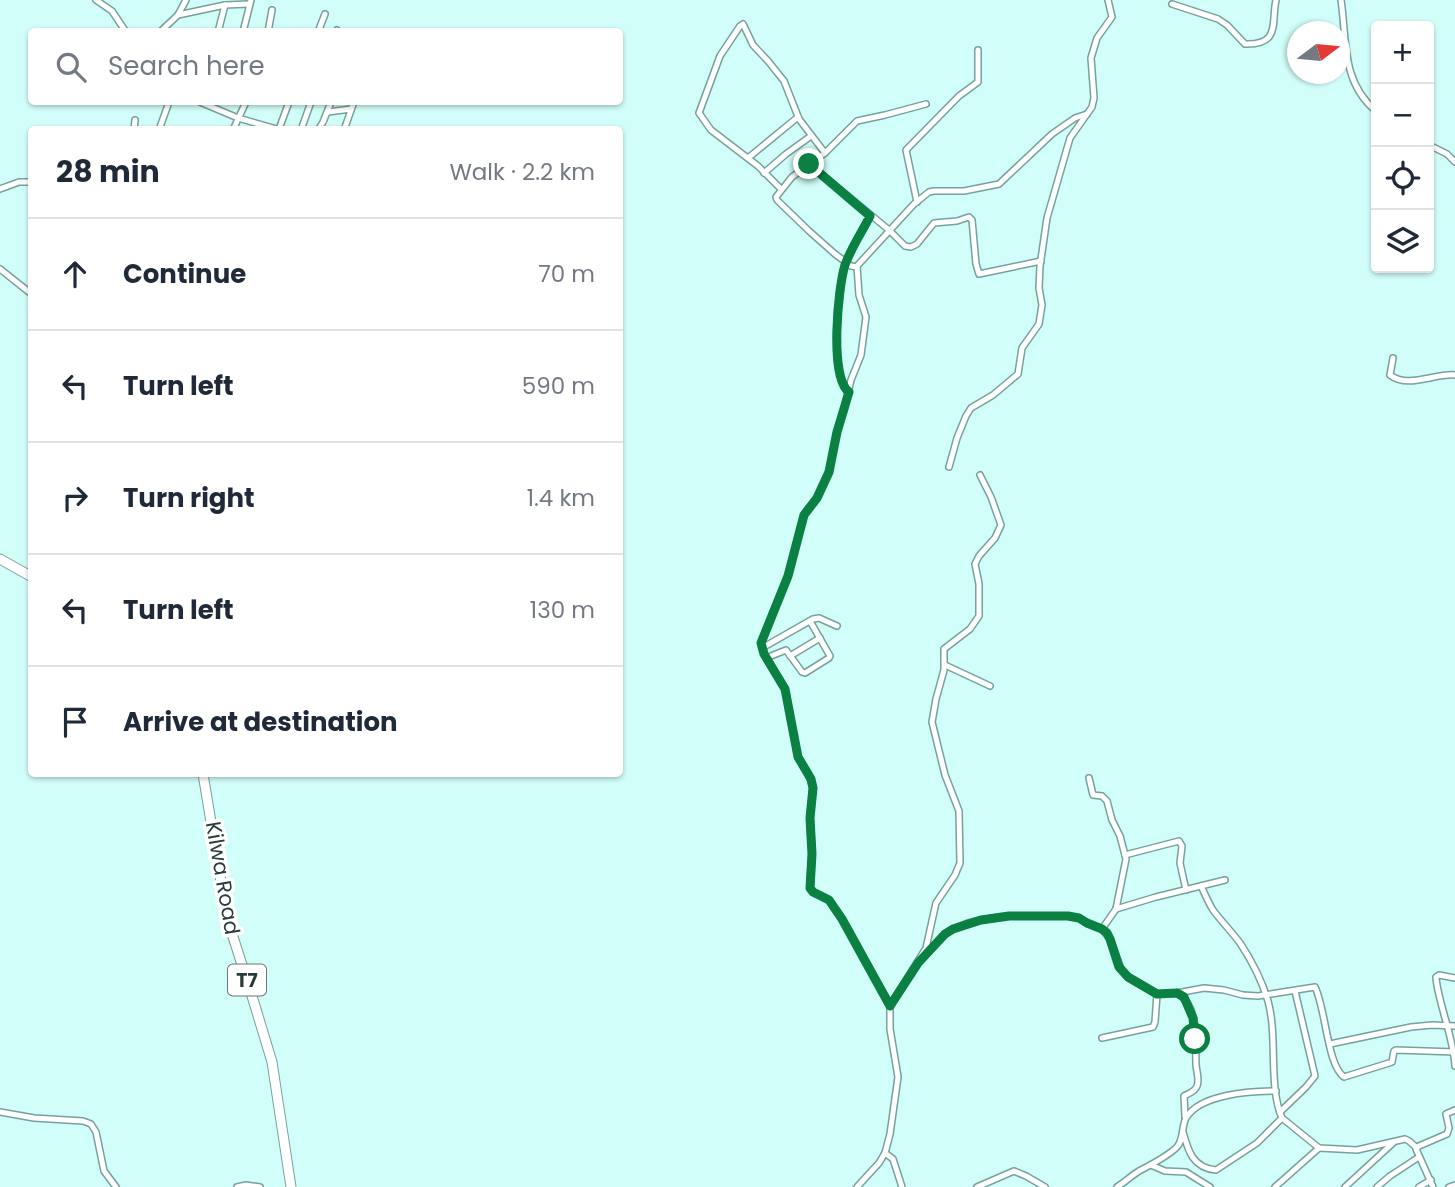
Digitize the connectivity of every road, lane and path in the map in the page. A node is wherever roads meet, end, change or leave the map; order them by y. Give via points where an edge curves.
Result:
1 (96, 0) edge
2 (186, 0) edge
3 (1108, 0) edge
4 (1276, 0) edge
5 (1341, 0) edge
6 (250, 2) edge
7 (1172, 4) dead end
8 (225, 5) junction
9 (272, 10) dead end
10 (325, 14) dead end
11 (178, 15) junction
12 (123, 28) edge
13 (164, 28) edge
14 (219, 28) edge
15 (244, 28) edge
16 (269, 28) edge
17 (320, 28) edge
18 (978, 50) dead end
19 (926, 104) dead end
20 (168, 105) edge
21 (207, 105) edge
22 (244, 105) edge
23 (288, 105) edge
24 (310, 105) edge
25 (330, 105) edge
26 (353, 105) edge
27 (1371, 106) edge
28 (351, 110) junction
29 (328, 112) junction
30 (1087, 114) junction
31 (798, 117) junction
32 (238, 118) junction
33 (135, 120) dead end
34 (134, 126) edge
35 (160, 126) edge
36 (235, 126) edge
37 (268, 126) edge
38 (280, 126) edge
39 (302, 126) edge
40 (320, 126) edge
41 (345, 126) edge
42 (811, 136) junction
43 (1433, 147) edge
44 (825, 153) junction
45 (748, 158) junction
46 (1455, 162) edge
47 (809, 164) junction
48 (764, 173) junction
49 (28, 182) edge
50 (0, 189) edge
51 (781, 190) junction
52 (917, 202) junction
53 (870, 216) junction
54 (889, 230) junction
55 (1041, 261) junction
56 (846, 262) junction
57 (857, 267) junction
58 (0, 269) edge
59 (28, 291) edge
60 (1393, 358) dead end
61 (1455, 375) edge
62 (849, 392) junction
63 (949, 467) dead end
64 (980, 475) dead end
65 (0, 559) edge
66 (28, 575) edge
67 (810, 621) junction
68 (837, 626) dead end
69 (820, 638) junction
70 (762, 648) junction
71 (790, 656) junction
72 (766, 658) junction
73 (945, 665) junction
74 (990, 686) dead end
75 (204, 777) edge
76 (1089, 778) dead end
77 (1125, 855) junction
78 (1225, 880) dead end
79 (1201, 886) junction
80 (1186, 890) junction
81 (1116, 909) junction
82 (1102, 929) junction
83 (918, 963) junction
84 (1455, 978) edge
85 (1295, 991) junction
86 (1177, 993) junction
87 (1157, 994) junction
88 (1266, 995) junction
89 (890, 1006) junction
90 (1448, 1025) junction
91 (1455, 1026) edge
92 (1102, 1038) dead end
93 (1330, 1044) junction
94 (1455, 1052) edge
95 (1455, 1066) edge
96 (1276, 1091) junction
97 (1455, 1110) edge
98 (0, 1112) edge
99 (1281, 1115) junction
100 (1185, 1120) junction
101 (1182, 1129) junction
102 (1395, 1140) junction
103 (1320, 1148) junction
104 (1417, 1148) junction
105 (885, 1153) junction
106 (1419, 1157) junction
107 (1151, 1165) junction
108 (1432, 1184) edge
109 (1455, 1185) edge
110 (116, 1187) edge
111 (236, 1187) edge
112 (260, 1187) edge
113 (291, 1187) edge
114 (857, 1187) edge
115 (902, 1187) edge
116 (977, 1187) edge
117 (1045, 1187) edge
118 (1117, 1187) edge
119 (1210, 1187) edge
120 (1275, 1187) edge
121 (1345, 1187) edge
122 (1377, 1187) edge
123 (1419, 1187) edge
124 (1449, 1187) edge

1 - 12 street
2 - 11 street
3 - 30 street via 1112,17 1097,38 1091,58 1094,98
4 - 7 street via 1271,36 1249,44 1227,24
5 - 27 street via 1344,43 1353,78
6 - 8 street
6 - 15 street
8 - 11 street
8 - 14 street
9 - 16 street
10 - 17 street
11 - 13 street
18 - 52 street via 978,82 906,150
19 - 44 street via 858,120
20 - 35 street
21 - 32 street
22 - 32 street
23 - 38 street
24 - 39 street
25 - 29 street
26 - 28 street
28 - 29 street
28 - 41 street
29 - 40 street
30 - 52 street via 1052,134 999,184 932,191
30 - 55 street via 1066,148
31 - 42 street
31 - 45 street
31 - 45 street via 784,82 753,45 743,24 720,56 699,111 711,130
32 - 36 street
32 - 37 street
33 - 34 street
42 - 44 street
42 - 48 street
43 - 46 street
44 - 47 street
45 - 48 street
47 - 51 street
47 - 53 street
48 - 51 street
49 - 50 street
51 - 56 street via 777,200
52 - 54 street
53 - 54 street
53 - 56 street
54 - 55 street via 911,247 934,223 969,217 979,274
54 - 57 street
55 - 63 street via 1042,314 1022,348 1018,373 969,411
56 - 57 street
56 - 62 street via 837,320 840,377
57 - 62 street via 866,322
58 - 59 street
60 - 61 street via 1390,375 1395,379
62 - 70 street via 829,472 804,515
64 - 73 street via 1001,525 975,564 979,616 945,647
65 - 66 highway
67 - 68 street via 819,618
67 - 69 street
67 - 70 street
69 - 71 street
69 - 71 street via 830,656 824,662 805,673
70 - 72 street
71 - 72 street via 784,650
72 - 89 street via 784,686 798,757 813,788 810,888 829,900 842,919
73 - 74 street
73 - 83 street via 932,722 959,811 960,863 936,905 928,943
75 - 113 highway, Kilwa Road / T7 via 227,918 272,1062
76 - 77 street via 1093,794 1107,801
77 - 80 street via 1179,841
77 - 81 street
78 - 79 street
79 - 80 street
79 - 88 street via 1252,963
80 - 81 street
81 - 82 street
82 - 83 street via 1068,916 981,920 948,931
82 - 87 street via 1121,970
83 - 89 street
84 - 90 street via 1436,977
85 - 88 street
85 - 93 street via 1316,989
85 - 99 street via 1315,1076
86 - 87 street
86 - 88 street via 1204,988
86 - 100 street via 1192,1015 1198,1084 1184,1096
87 - 92 street via 1151,1028
88 - 96 street
89 - 105 street via 898,1077
90 - 91 street
90 - 93 street via 1411,1027
90 - 94 street
93 - 94 street via 1338,1072 1344,1077 1392,1062 1395,1050
94 - 95 street
96 - 99 street
96 - 100 street via 1204,1102
97 - 104 street via 1446,1114 1447,1134
98 - 110 street via 92,1125 104,1171
99 - 101 street via 1257,1143 1216,1170 1192,1158
99 - 103 street
100 - 101 street
101 - 107 street via 1177,1147
102 - 103 street via 1357,1150
102 - 104 street via 1405,1139
102 - 121 street
103 - 120 street
104 - 106 street
105 - 114 street
105 - 115 street via 893,1159
106 - 108 street
106 - 122 street
107 - 118 street
107 - 119 street via 1186,1172
108 - 123 street
109 - 124 street
111 - 112 street
116 - 117 street via 1014,1171

